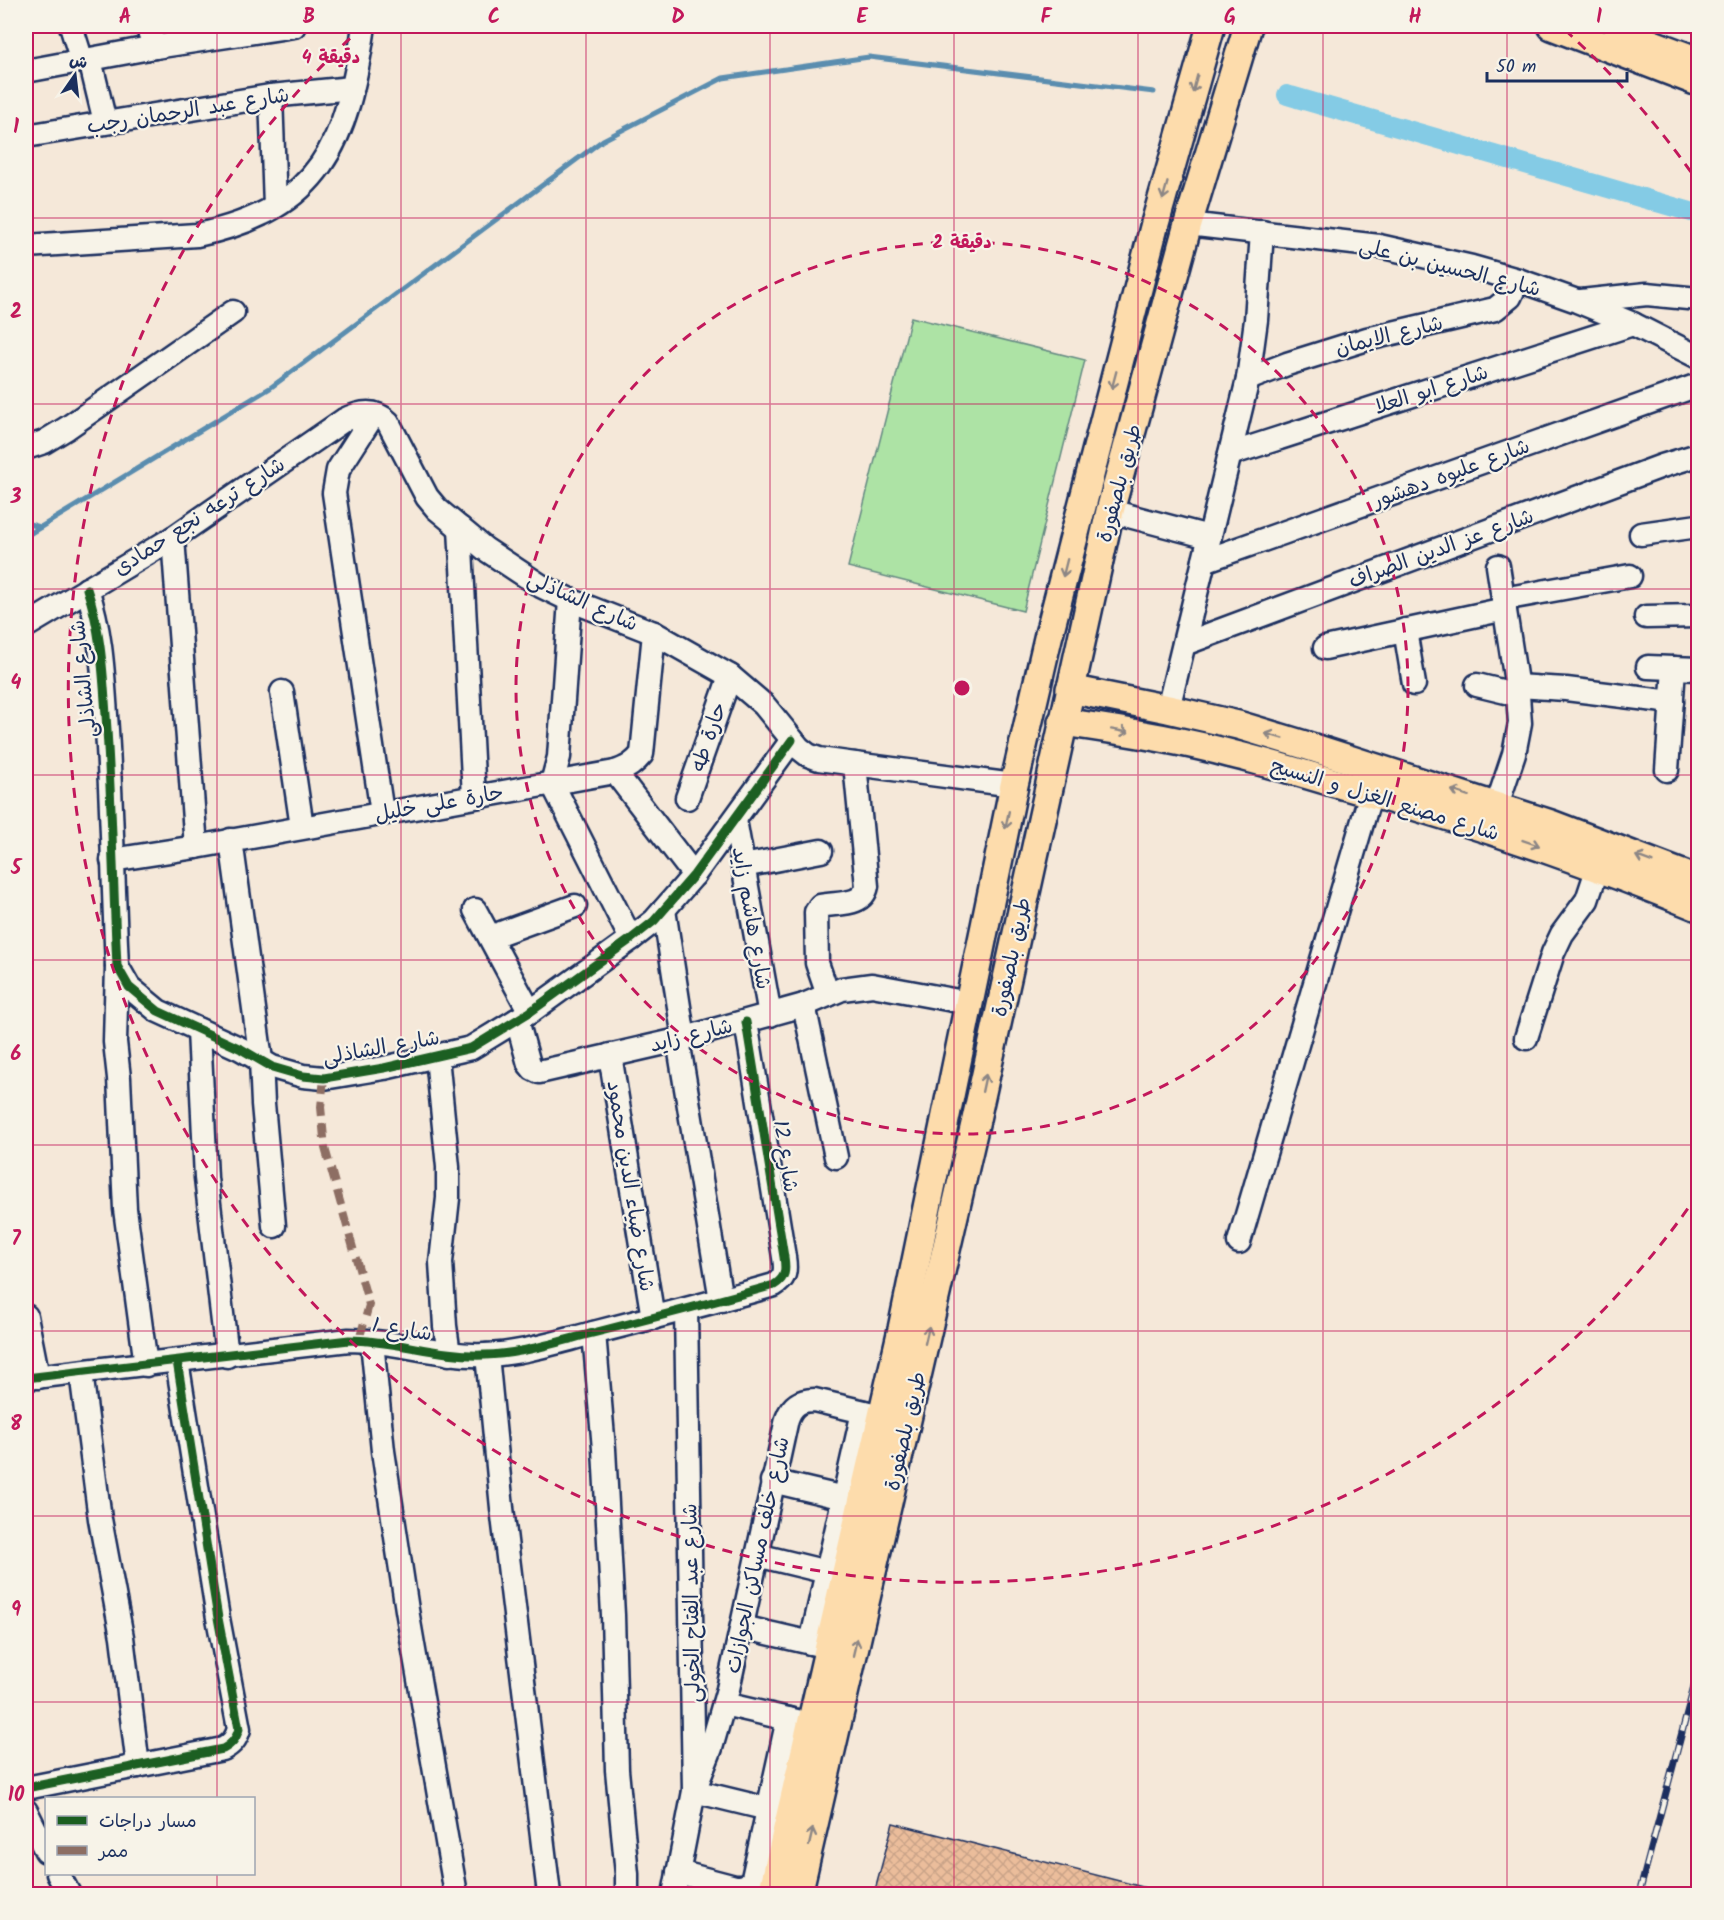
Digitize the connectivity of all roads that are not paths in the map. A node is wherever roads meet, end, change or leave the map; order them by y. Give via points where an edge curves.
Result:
1 (71, 26) edge
2 (147, 26) edge
3 (281, 26) edge
4 (364, 26) edge
5 (1552, 26) edge
6 (1603, 26) edge
7 (1210, 29) edge
8 (1245, 35) edge
9 (154, 47) junction
10 (86, 60) junction
11 (1698, 61) edge
12 (26, 71) edge
13 (1698, 82) edge
14 (352, 88) junction
15 (271, 96) junction
16 (105, 122) junction
17 (26, 136) edge
18 (275, 206) junction
19 (1188, 224) junction
20 (1262, 232) junction
21 (26, 246) edge
22 (1518, 280) junction
23 (1698, 299) edge
24 (1577, 301) junction
25 (233, 312) dead end
26 (1633, 324) junction
27 (1698, 357) edge
28 (1248, 379) junction
29 (1698, 385) edge
30 (374, 414) junction
31 (26, 448) edge
32 (1230, 454) junction
33 (1698, 455) edge
34 (1110, 511) junction
35 (1698, 526) edge
36 (459, 528) junction
37 (1641, 534) dead end
38 (1209, 537) junction
39 (172, 538) junction
40 (1204, 561) junction
41 (1498, 566) dead end
42 (1630, 576) dead end
43 (87, 589) junction
44 (570, 600) junction
45 (1504, 604) junction
46 (1698, 616) edge
47 (1646, 617) dead end
48 (26, 626) edge
49 (1405, 630) junction
50 (654, 633) junction
51 (1184, 644) junction
52 (1325, 648) dead end
53 (1648, 667) dead end
54 (1674, 668) junction
55 (1698, 669) edge
56 (729, 676) junction
57 (1413, 684) dead end
58 (1477, 685) dead end
59 (1070, 689) junction
60 (1517, 691) junction
61 (282, 692) dead end
62 (1672, 702) junction
63 (1168, 709) junction
64 (1062, 722) junction
65 (1238, 725) junction
66 (792, 740) junction
67 (1230, 753) junction
68 (855, 764) junction
69 (1667, 770) dead end
70 (615, 772) junction
71 (1375, 781) junction
72 (552, 783) junction
73 (1014, 785) junction
74 (474, 797) junction
75 (687, 798) dead end
76 (1497, 805) junction
77 (382, 813) junction
78 (735, 820) junction
79 (302, 827) junction
80 (231, 840) junction
81 (196, 847) junction
82 (821, 851) dead end
83 (1601, 856) junction
84 (112, 860) junction
85 (743, 866) junction
86 (694, 875) junction
87 (1698, 880) edge
88 (574, 906) dead end
89 (1698, 907) edge
90 (475, 910) dead end
91 (664, 910) junction
92 (490, 937) junction
93 (631, 939) junction
94 (117, 966) junction
95 (828, 995) junction
96 (969, 1003) junction
97 (804, 1005) junction
98 (770, 1015) junction
99 (523, 1016) junction
100 (746, 1022) junction
101 (199, 1030) junction
102 (1526, 1038) dead end
103 (681, 1039) junction
104 (609, 1055) junction
105 (437, 1057) junction
106 (261, 1060) junction
107 (945, 1117) junction
108 (975, 1124) junction
109 (836, 1157) dead end
110 (274, 1226) dead end
111 (1239, 1242) dead end
112 (767, 1287) joint
113 (721, 1300) junction
114 (686, 1310) junction
115 (26, 1316) edge
116 (653, 1318) junction
117 (594, 1333) junction
118 (372, 1342) junction
119 (449, 1354) junction
120 (487, 1355) junction
121 (227, 1356) junction
122 (177, 1361) junction
123 (146, 1365) junction
124 (81, 1372) junction
125 (32, 1378) edge
126 (872, 1414) junction
127 (772, 1481) junction
128 (844, 1498) junction
129 (757, 1555) junction
130 (827, 1572) junction
131 (742, 1627) junction
132 (819, 1645) junction
133 (724, 1704) junction
134 (799, 1722) junction
135 (138, 1766) junction
136 (26, 1788) edge
137 (694, 1791) junction
138 (768, 1809) junction
139 (26, 1811) edge
140 (45, 1849) edge
141 (678, 1872) junction
142 (59, 1875) edge
143 (69, 1894) edge
144 (456, 1894) edge
145 (549, 1894) edge
146 (627, 1894) edge
147 (674, 1894) edge
148 (772, 1894) edge
149 (798, 1894) edge

1 - 10 street
2 - 9 street
3 - 9 street
4 - 14 street
5 - 13 main road
6 - 11 main road
7 -> 73 main road, طريق بلصفورة via 1081,505
8 - 19 main road, طريق بلصفورة
9 - 10 street
10 - 12 street
10 - 16 street
14 - 15 street, شارع عبد الرحمان رجب
14 - 18 street via 342,123 322,164 305,185
15 - 16 street, شارع عبد الرحمان رجب
15 - 18 street
16 - 17 street, شارع عبد الرحمان رجب
18 - 21 street via 251,220 198,235
19 - 20 street, شارع الحسين بن على
19 - 34 main road, طريق بلصفورة
20 - 22 street, شارع الحسين بن على via 1379,246
20 - 28 street
22 - 24 street, شارع الحسين بن على
22 - 28 street, شارع الايمان via 1510,297 1495,309 1367,339
23 - 24 street via 1647,294
24 - 26 street, شارع الحسين بن على
25 - 31 street via 67,428
26 - 27 street, شارع الحسين بن على
26 - 32 street, شارع ابو العلا
28 - 32 street
29 - 40 street, شارع عليوه دهشور
30 - 36 street, شارع الشاذلى via 388,422 427,497
30 - 39 street, شارع ترعه نجع حمادى via 353,415 344,420
30 - 77 street via 338,470 334,493
32 - 38 street
33 - 51 street, شارع عز الدين الصراف
34 - 38 street
34 - 59 main road, طريق بلصفورة
35 - 37 street
36 - 44 street, شارع الشاذلى via 512,568
36 - 74 street
38 - 40 street
39 - 43 street, شارع ترعه نجع حمادى
39 - 81 street
40 - 51 street
41 - 45 street
42 - 45 street
43 - 48 street, شارع ترعه نجع حمادى
43 - 84 street, شارع الشاذلى via 100,640 109,748
44 - 50 street, شارع الشاذلى
44 - 72 street via 559,757
45 - 49 street
45 - 60 street
46 - 47 street
49 - 52 street
49 - 57 street
50 - 56 street, شارع الشاذلى
50 - 70 street, حارة على خليل via 642,754 636,762
51 - 63 street
53 - 54 street
54 - 55 street
54 - 62 street
56 - 66 street, شارع الشاذلى via 764,705
56 - 75 street, حارة طه
58 - 60 street
59 - 63 main road, شارع مصنع الغزل و النسيج
59 - 64 main road, طريق بلصفورة
60 - 62 street via 1566,689
60 - 76 street via 1518,738
61 - 79 street
62 - 69 street
63 - 65 main road, شارع مصنع الغزل و النسيج
64 -> 67 main road, شارع مصنع الغزل و النسيج
108 -> 64 main road, طريق بلصفورة
65 - 67 main road
71 -> 65 main road, شارع مصنع الغزل و النسيج
66 - 68 street, شارع الشاذلى via 808,755
66 - 78 street, شارع الشاذلى
67 - 71 main road, شارع مصنع الغزل و النسيج
68 - 73 street, شارع الشاذلى
68 - 95 street via 867,886 861,898 820,906 816,912 817,963
70 - 72 street, حارة على خليل
70 - 86 street
76 -> 71 main road, شارع مصنع الغزل و النسيج
71 -> 83 main road, شارع مصنع الغزل و النسيج via 1523,841
71 - 111 street
72 - 74 street, حارة على خليل
72 - 93 street
73 -> 96 main road, طريق بلصفورة
74 - 77 street, حارة على خليل
76 - 83 main road, شارع مصنع الغزل و النسيج
77 - 79 street, حارة على خليل
78 - 85 street, شارع هاشم زايد
78 - 86 street, شارع الشاذلى
79 - 80 street, حارة على خليل
80 - 81 street, حارة على خليل
80 - 106 street
81 - 84 street, حارة على خليل
82 - 85 street
87 -> 83 main road, شارع مصنع الغزل و النسيج
83 - 89 main road, شارع مصنع الغزل و النسيج
83 - 102 street via 1587,900 1553,953
84 - 94 street, شارع الشاذلى
85 - 98 street, شارع هاشم زايد
86 - 91 street, شارع الشاذلى
88 - 92 street
90 - 92 street
91 - 93 street, شارع الشاذلى
91 - 103 street
92 - 99 street
93 - 99 street, شارع الشاذلى
94 - 101 street, شارع الشاذلى via 140,998
94 - 123 street via 115,1042 125,1209
95 - 96 street, شارع زايد via 849,987 872,985
95 - 97 street, شارع زايد
96 - 107 main road, طريق بلصفورة
97 - 98 street, شارع زايد
97 - 109 street
98 - 100 street, شارع زايد
99 - 104 street, شارع زايد via 532,1069 539,1072
99 - 105 street, شارع الشاذلى via 471,1048
100 - 103 street, شارع زايد
100 - 112 street, شارع 12 via 785,1265 781,1281
101 - 106 street, شارع الشاذلى
101 - 121 street via 206,1178
103 - 104 street, شارع زايد
103 - 113 street
104 - 116 street, شارع ضياء الدين محمود
105 - 106 street, شارع الشاذلى via 324,1078 284,1071
105 - 119 street via 448,1167 441,1262
106 - 110 street
107 - 108 main road
107 - 126 main road, طريق بلصفورة via 902,1329
149 -> 108 main road, طريق بلصفورة
112 - 113 street, شارع 1
113 - 114 street, شارع 1
114 - 116 street, شارع 1
114 - 137 street, شارع عبد الفتاح الخولى
115 - 125 street
116 - 117 street, شارع 1
117 - 120 street, شارع 1 via 541,1347
117 - 146 street via 605,1461 617,1770
118 - 119 street, شارع 1
118 - 121 street, شارع 1 via 349,1340
118 - 144 street via 382,1451
119 - 120 street, شارع 1
120 - 145 street
121 - 122 street, شارع 1
122 - 123 street, شارع 1
122 - 135 street via 238,1729 232,1744 224,1749
123 - 124 street, شارع 1
124 - 125 street, شارع 1
124 - 135 street
126 - 127 street, شارع خلف مساكن الجوازات via 814,1400 796,1404 787,1419
126 - 128 street
126 - 132 main road, طريق بلصفورة
127 - 128 street
127 - 129 street, شارع خلف مساكن الجوازات
128 - 130 street
129 - 130 street
129 - 131 street, شارع خلف مساكن الجوازات
130 - 132 street
131 - 132 street
131 - 133 street, شارع خلف مساكن الجوازات
132 - 134 main road, طريق بلصفورة
133 - 134 street
133 - 137 street, شارع خلف مساكن الجوازات
134 - 138 street
134 - 148 main road, طريق بلصفورة
135 - 136 street
137 - 138 street
137 - 141 street, شارع عبد الفتاح الخولى
138 - 141 street via 749,1884 735,1887
139 - 140 street
141 - 147 street, شارع عبد الفتاح الخولى
142 - 143 street

